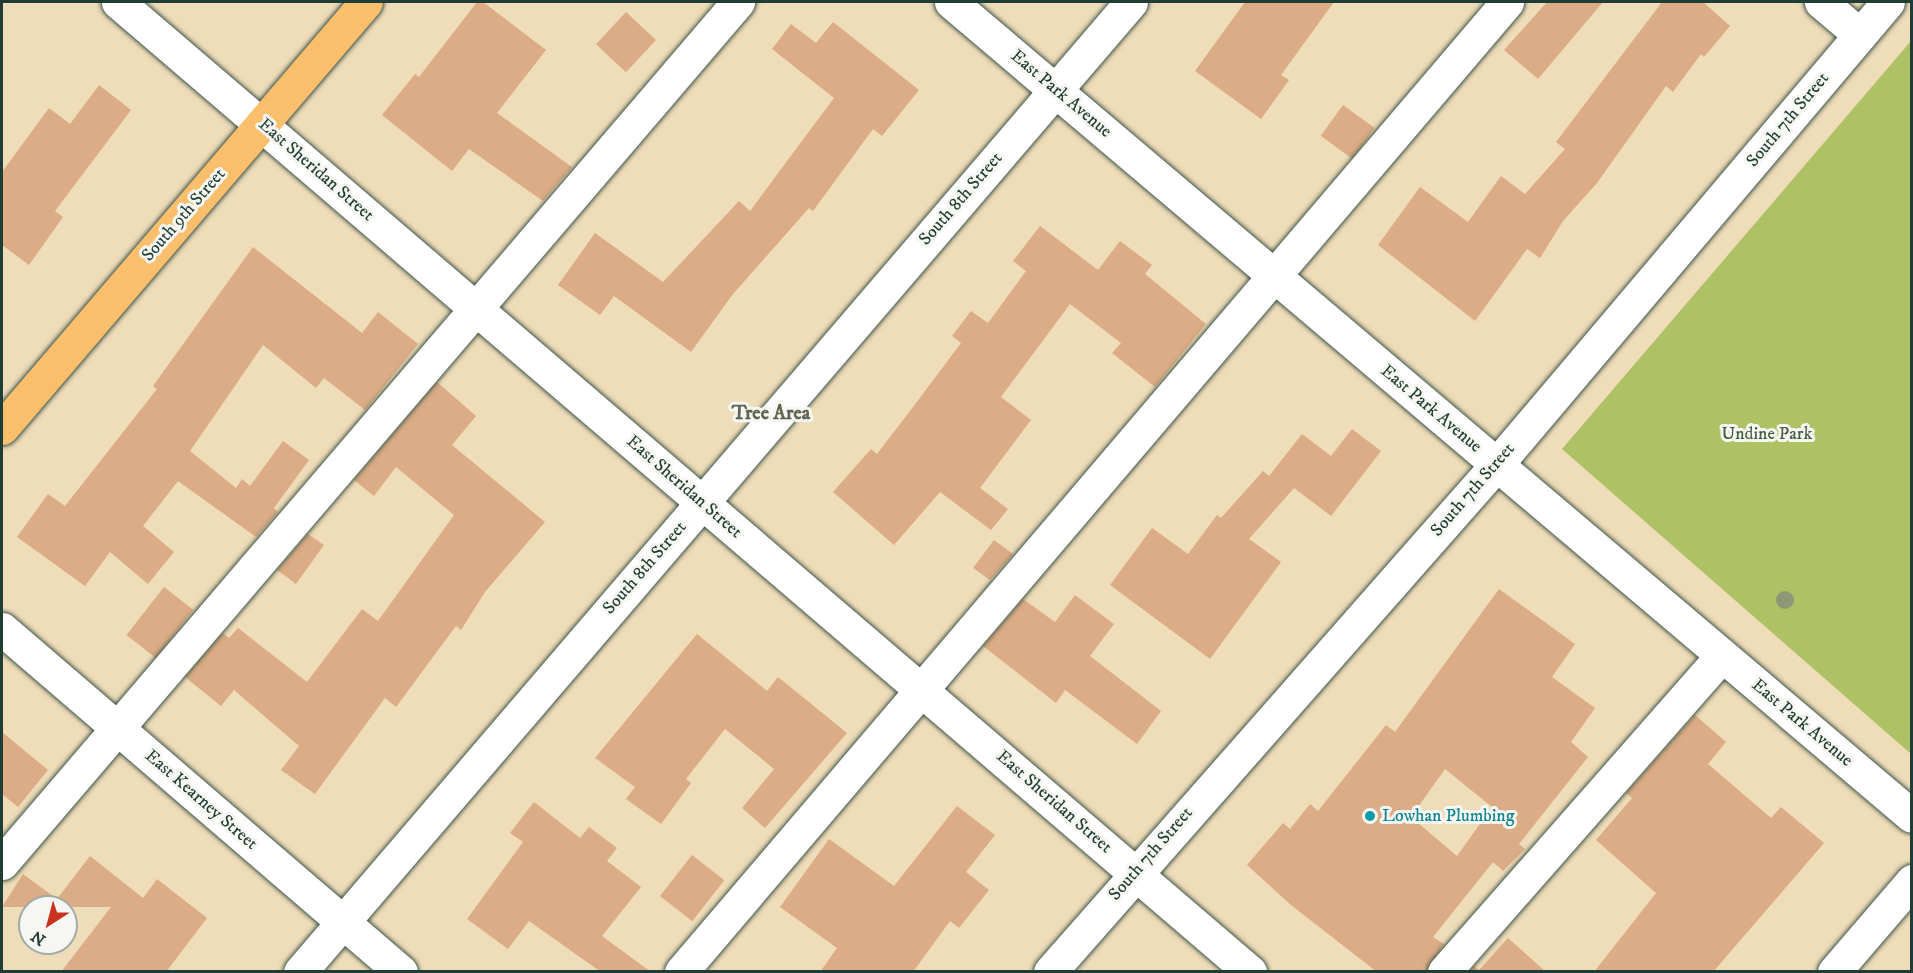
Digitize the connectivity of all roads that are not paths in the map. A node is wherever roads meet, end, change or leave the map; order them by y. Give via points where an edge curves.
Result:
1 (118, 2) edge
2 (366, 2) edge
3 (738, 2) edge
4 (951, 2) edge
5 (1131, 2) edge
6 (1507, 2) edge
7 (1821, 2) edge
8 (1888, 2) edge
9 (1860, 35) junction
10 (1055, 90) junction
11 (261, 124) junction
12 (1275, 276) junction
13 (476, 308) junction
14 (2, 428) edge
15 (1497, 464) junction
16 (702, 502) junction
17 (2, 629) edge
18 (1722, 656) junction
19 (923, 690) junction
20 (117, 728) junction
21 (1911, 816) edge
22 (2, 863) edge
23 (1135, 872) junction
24 (1911, 881) edge
25 (343, 922) junction
26 (300, 972) edge
27 (401, 972) edge
28 (681, 972) edge
29 (1050, 972) edge
30 (1251, 972) edge
31 (1444, 972) edge
32 (1834, 972) edge

1 - 11 street, East Sheridan Street
2 - 11 main road, South 9th Street
3 - 13 street
4 - 10 street, East Park Avenue
5 - 10 street, South 8th Street
6 - 12 street
7 - 9 street
8 - 9 street, South 7th Street
9 - 15 street, South 7th Street
10 - 12 street, East Park Avenue
10 - 16 street, South 8th Street
11 - 13 street, East Sheridan Street
11 - 14 main road, South 9th Street
12 - 15 street, East Park Avenue
12 - 19 street
13 - 16 street, East Sheridan Street
13 - 20 street
15 - 18 street, East Park Avenue
15 - 23 street, South 7th Street
16 - 19 street, East Sheridan Street
16 - 25 street, South 8th Street
17 - 20 street, East Kearney Street
18 - 21 street, East Park Avenue
18 - 31 street
19 - 23 street, East Sheridan Street
19 - 28 street
20 - 22 street
20 - 25 street, East Kearney Street
23 - 29 street, South 7th Street
23 - 30 street, East Sheridan Street
24 - 32 street
25 - 26 street, South 8th Street
25 - 27 street, East Kearney Street

